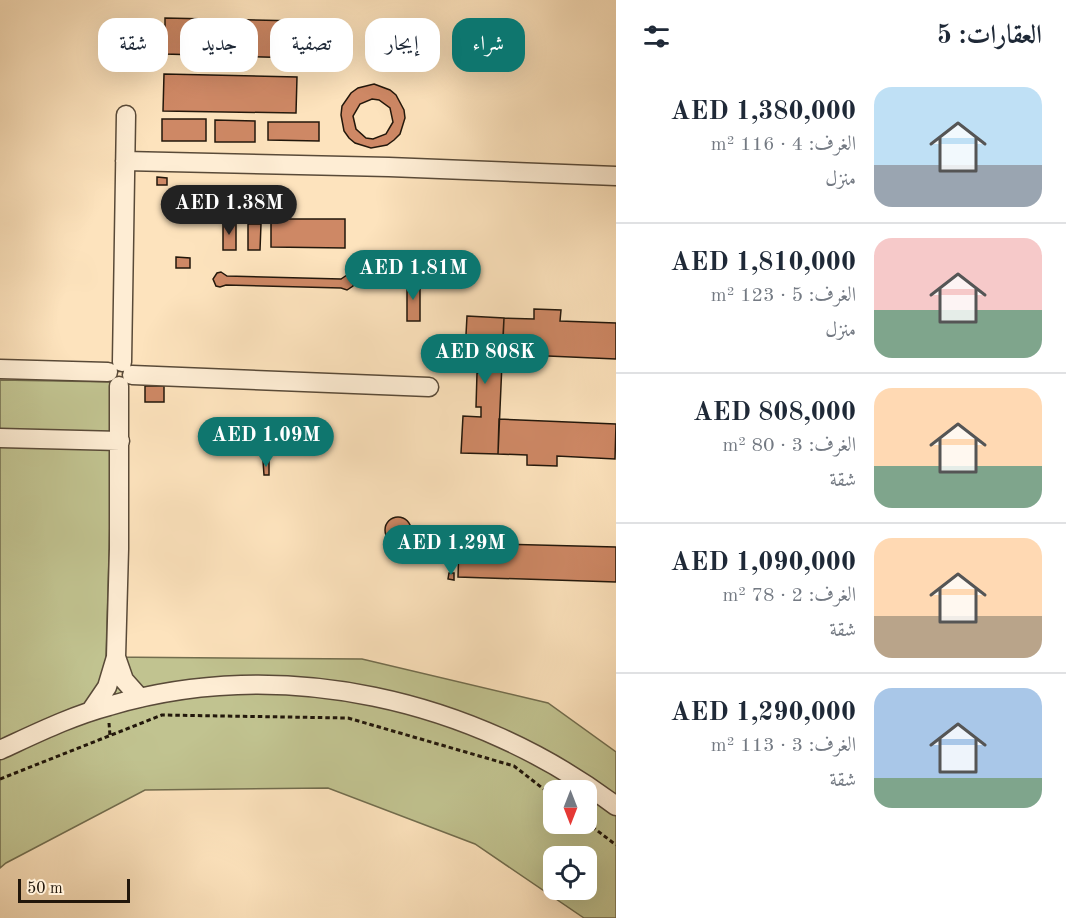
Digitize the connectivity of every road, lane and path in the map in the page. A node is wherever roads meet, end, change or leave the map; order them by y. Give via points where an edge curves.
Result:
1 (126, 115) dead end
2 (125, 161) junction
3 (616, 176) edge
4 (0, 369) edge
5 (120, 374) junction
6 (429, 387) dead end
7 (0, 438) edge
8 (120, 441) junction
9 (116, 657) junction
10 (140, 698) junction
11 (90, 712) junction
12 (0, 750) edge
13 (0, 779) edge
14 (543, 788) edge
15 (616, 806) edge
16 (597, 830) edge
17 (616, 845) edge

1 - 2 lane
2 - 3 lane
2 - 5 lane
4 - 5 lane
5 - 6 lane
5 - 8 lane
7 - 8 lane
8 - 9 lane
9 - 10 lane via 124,680
9 - 11 lane via 107,687
10 - 11 lane
10 - 15 lane via 200,688 292,686 383,699 484,729 538,755
11 - 12 lane
13 - 14 path via 162,715 348,717 514,766
16 - 17 path

